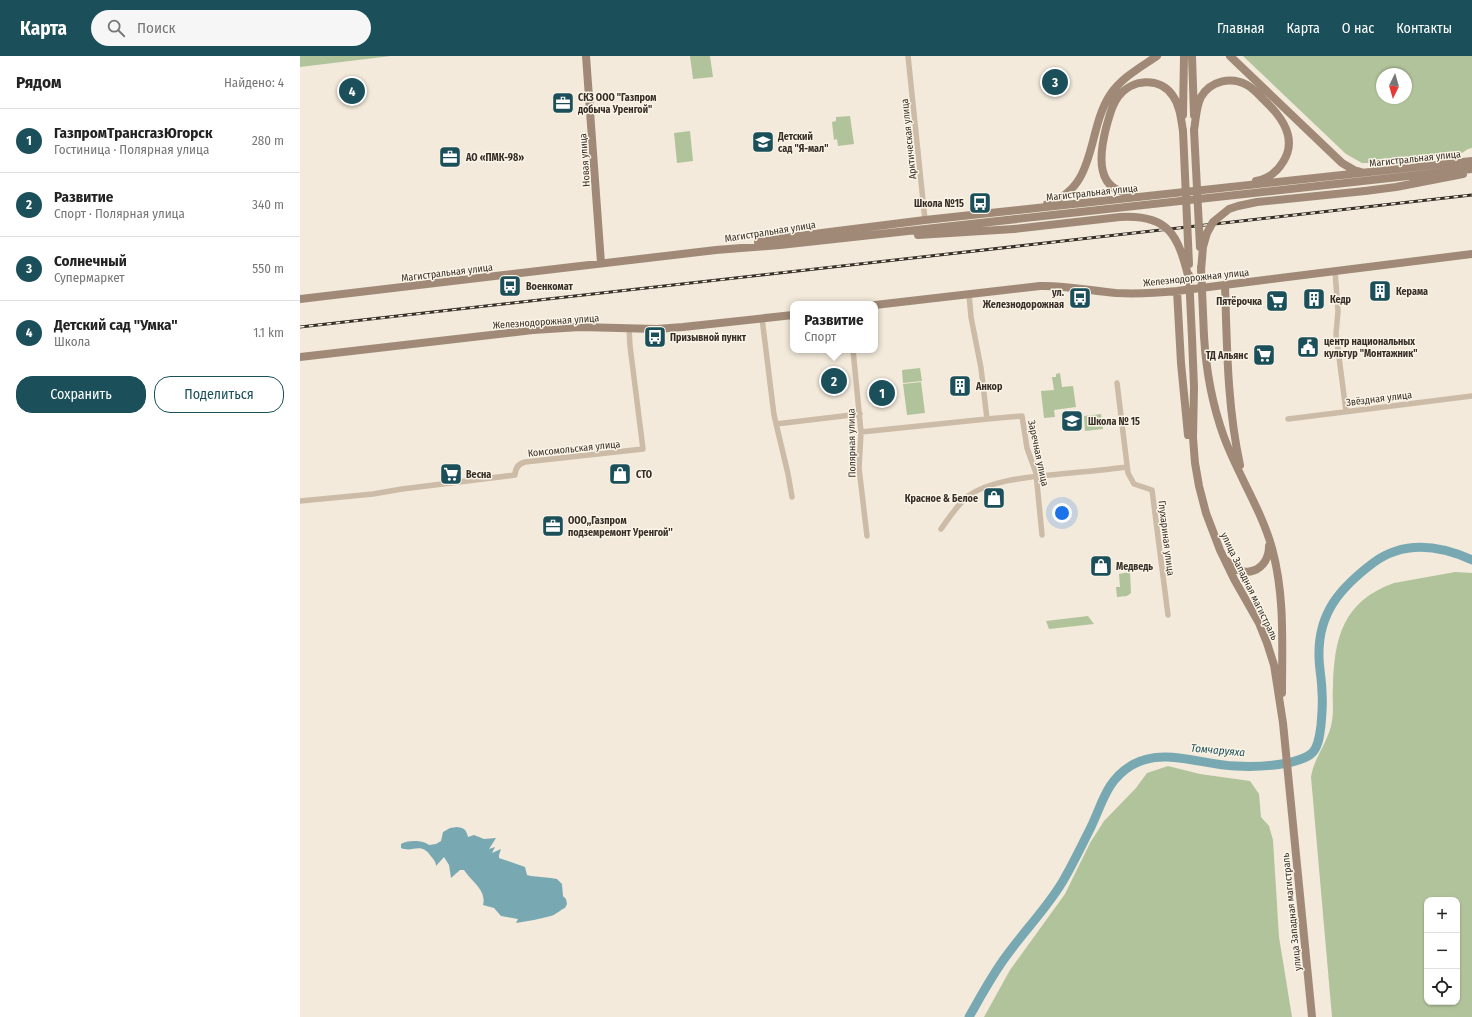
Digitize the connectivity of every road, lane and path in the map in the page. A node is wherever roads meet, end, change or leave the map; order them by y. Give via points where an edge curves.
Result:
1 (586, 56) edge
2 (908, 56) edge
3 (1157, 56) edge
4 (1184, 56) edge
5 (1192, 56) edge
6 (1230, 56) edge
7 (1194, 130) junction
8 (1183, 131) junction
9 (1472, 162) edge
10 (1472, 169) edge
11 (1370, 172) junction
12 (1472, 172) edge
13 (1208, 190) junction
14 (1178, 193) junction
15 (1023, 210) junction
16 (925, 220) junction
17 (809, 242) junction
18 (716, 250) junction
19 (1472, 254) edge
20 (601, 263) junction
21 (1201, 271) junction
22 (1335, 271) junction
23 (1189, 279) junction
24 (1225, 285) junction
25 (1178, 291) junction
26 (969, 294) junction
27 (300, 299) edge
28 (878, 305) edge
29 (790, 314) edge
30 (762, 318) junction
31 (629, 328) junction
32 (853, 353) edge
33 (300, 357) edge
34 (1116, 384) dead end
35 (1472, 396) edge
36 (1346, 412) junction
37 (860, 414) junction
38 (987, 419) junction
39 (1288, 419) dead end
40 (776, 424) junction
41 (861, 432) junction
42 (1126, 467) junction
43 (1036, 477) junction
44 (1244, 481) junction
45 (792, 497) dead end
46 (1202, 500) junction
47 (300, 501) edge
48 (941, 529) dead end
49 (1267, 533) junction
50 (1042, 535) dead end
51 (867, 536) dead end
52 (1220, 550) junction
53 (1168, 614) dead end
54 (1283, 723) junction
55 (1312, 1017) edge

1 - 20 main road, Новая улица
2 - 16 street, Арктическая улица
3 - 15 main road via 1125,79 1110,95 1102,111 1086,166 1073,187 1054,201
4 - 8 main road
5 - 7 main road
6 - 11 main road via 1342,163 1354,170
7 - 13 main road via 1198,105 1205,92 1213,84 1232,80 1252,88 1277,112 1288,132 1287,156 1270,175 1261,180
7 - 21 main road, bridge
8 - 14 main road via 1176,101 1169,90 1157,83 1140,83 1129,87 1117,98 1107,123 1102,152 1103,172 1115,190 1132,194
8 - 23 main road, bridge
9 - 11 main road, Магистральная улица
10 - 17 main road, Магистральная улица
11 - 13 main road, Магистральная улица
12 - 21 main road, bridge via 1418,183 1257,202 1229,209 1213,222 1207,233
13 - 14 main road, Магистральная улица
14 - 15 main road, Магистральная улица
15 - 16 main road, Магистральная улица
16 - 18 main road, Магистральная улица via 782,238
17 - 18 main road, Магистральная улица
17 - 23 main road, bridge via 1014,229 1136,216 1165,226 1178,242
18 - 20 main road, Магистральная улица
19 - 22 main road, Железнодорожная улица
20 - 27 main road, Магистральная улица
21 - 44 main road, улица Западная магистраль, bridge via 1208,375 1224,437
22 - 24 main road, Железнодорожная улица
22 - 36 street via 1338,311 1336,334
23 - 46 main road, улица Западная магистраль, bridge via 1194,387 1193,445
24 - 25 main road, Железнодорожная улица
24 - 44 main road via 1230,396
25 - 26 main road, Железнодорожная улица via 1117,293 1051,285
25 - 46 main road via 1181,363 1192,467
26 - 28 main road, Железнодорожная улица
26 - 38 street
29 - 30 main road, Железнодорожная улица
30 - 31 main road, Железнодорожная улица via 683,328
30 - 40 street
31 - 33 main road, Железнодорожная улица via 580,327 533,330
31 - 47 street, Комсомольская улица via 642,449 525,462 518,465 515,475
32 - 37 street, Полярная улица
34 - 42 street, Глухариная улица
35 - 36 street, Звёздная улица
36 - 39 street, Звёздная улица
37 - 40 street
37 - 41 street, Полярная улица
38 - 41 street
38 - 43 street, Заречная улица via 1022,416 1027,448
40 - 45 street
41 - 51 street, Полярная улица via 859,468
42 - 43 street
42 - 53 street, Глухариная улица via 1134,484 1152,490
43 - 48 street via 998,483 978,491 963,500
43 - 50 street, Заречная улица
44 - 49 main road, улица Западная магистраль
46 - 52 main road, улица Западная магистраль
49 - 52 main road via 1268,556 1263,565 1256,570 1248,572 1235,569
49 - 54 main road, улица Западная магистраль via 1277,571 1282,611
52 - 54 main road, улица Западная магистраль via 1267,643 1274,665
54 - 55 main road, улица Западная магистраль

